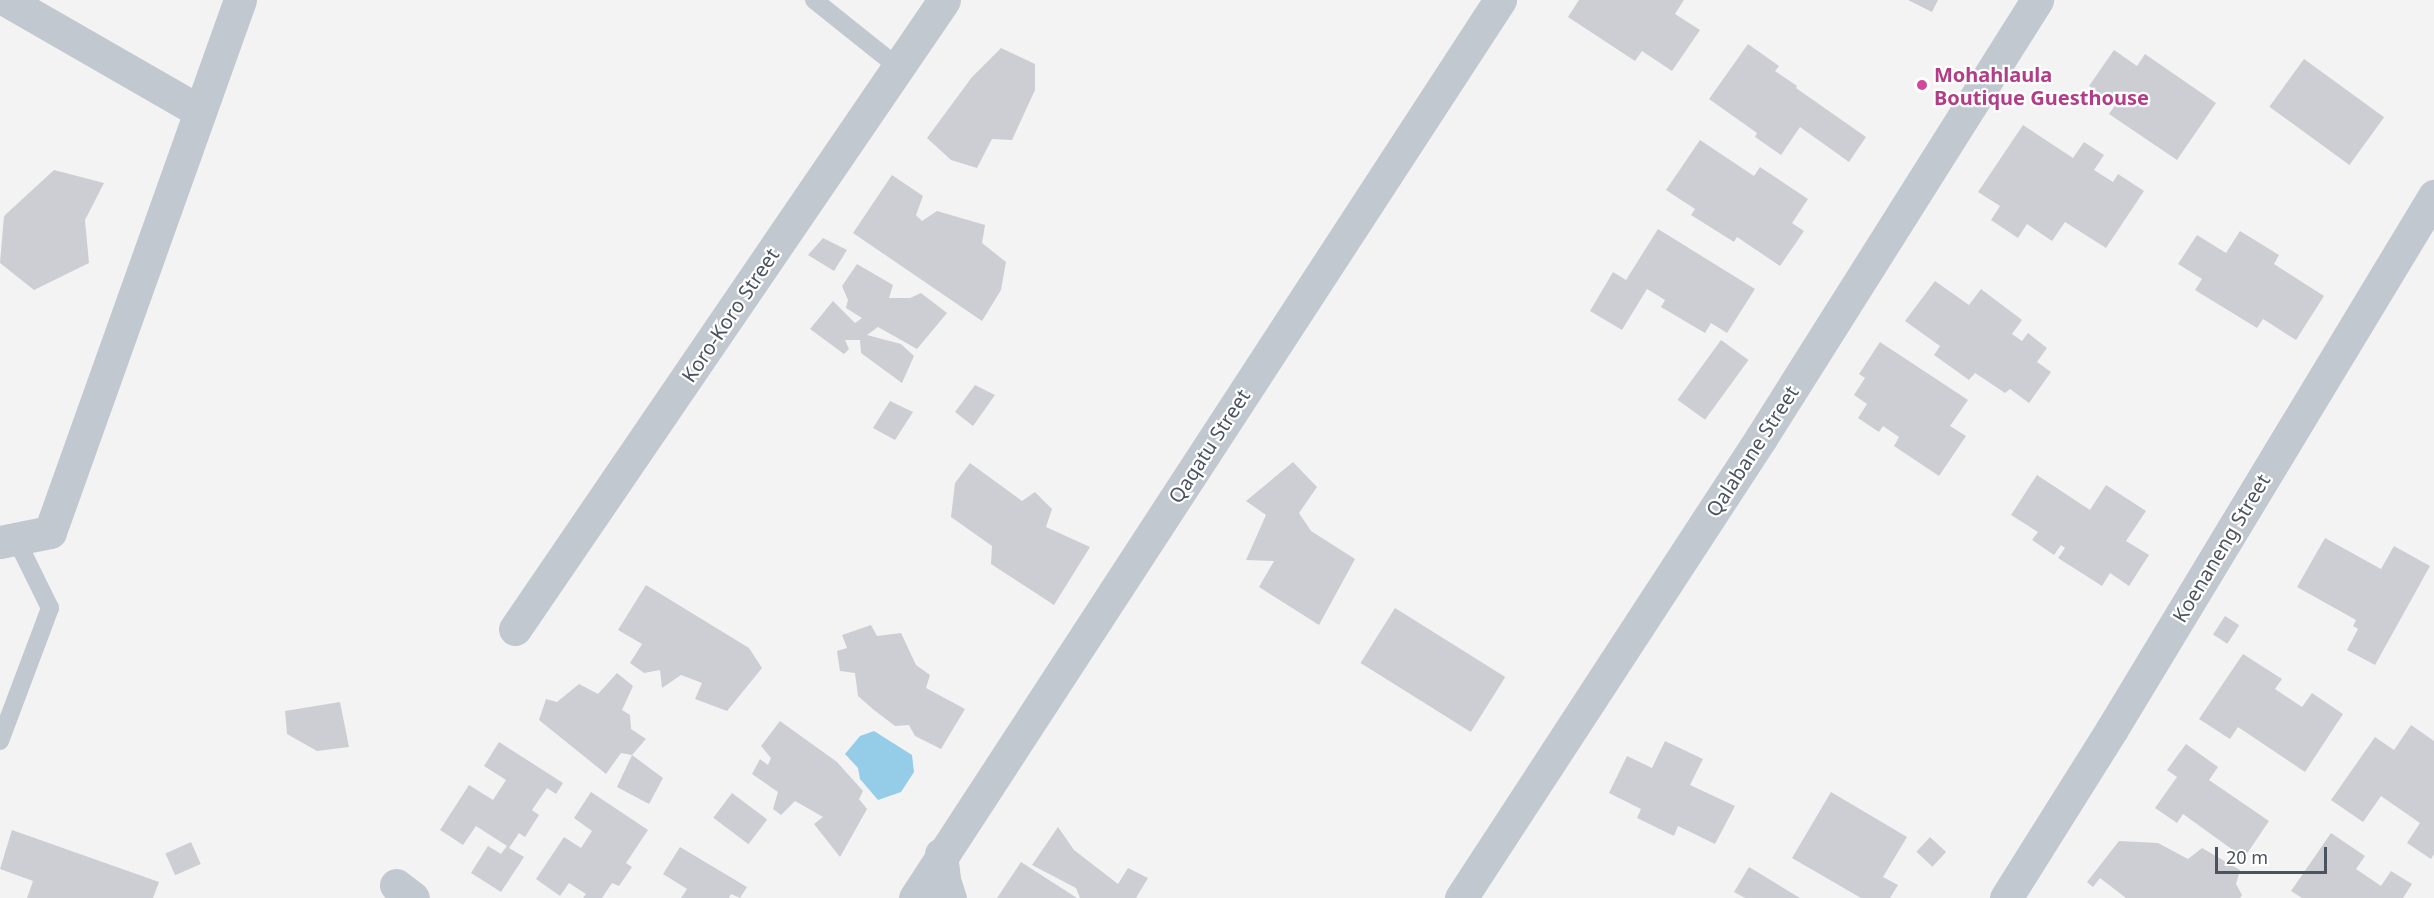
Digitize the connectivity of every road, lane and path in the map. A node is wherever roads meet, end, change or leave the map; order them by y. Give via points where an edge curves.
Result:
1 (6, 0) edge
2 (240, 0) edge
3 (814, 0) edge
4 (944, 0) edge
5 (1500, 0) edge
6 (2037, 0) edge
7 (898, 67) junction
8 (200, 111) junction
9 (2434, 196) edge
10 (8, 541) edge
11 (514, 629) dead end
12 (0, 741) edge
13 (941, 854) junction
14 (915, 898) edge
15 (950, 898) edge
16 (1461, 898) edge
17 (2006, 898) edge

1 - 8 street
2 - 8 street
3 - 7 lane
4 - 7 street, Koro-Koro Street
5 - 13 street, Qaqatu Street
6 - 16 street, Qalabane Street via 1755,448
7 - 11 street, Koro-Koro Street
8 - 10 street via 50,532
9 - 17 street, Koenaneng Street
10 - 12 lane via 50,608
13 - 14 street, Qaqatu Street
13 - 15 street

